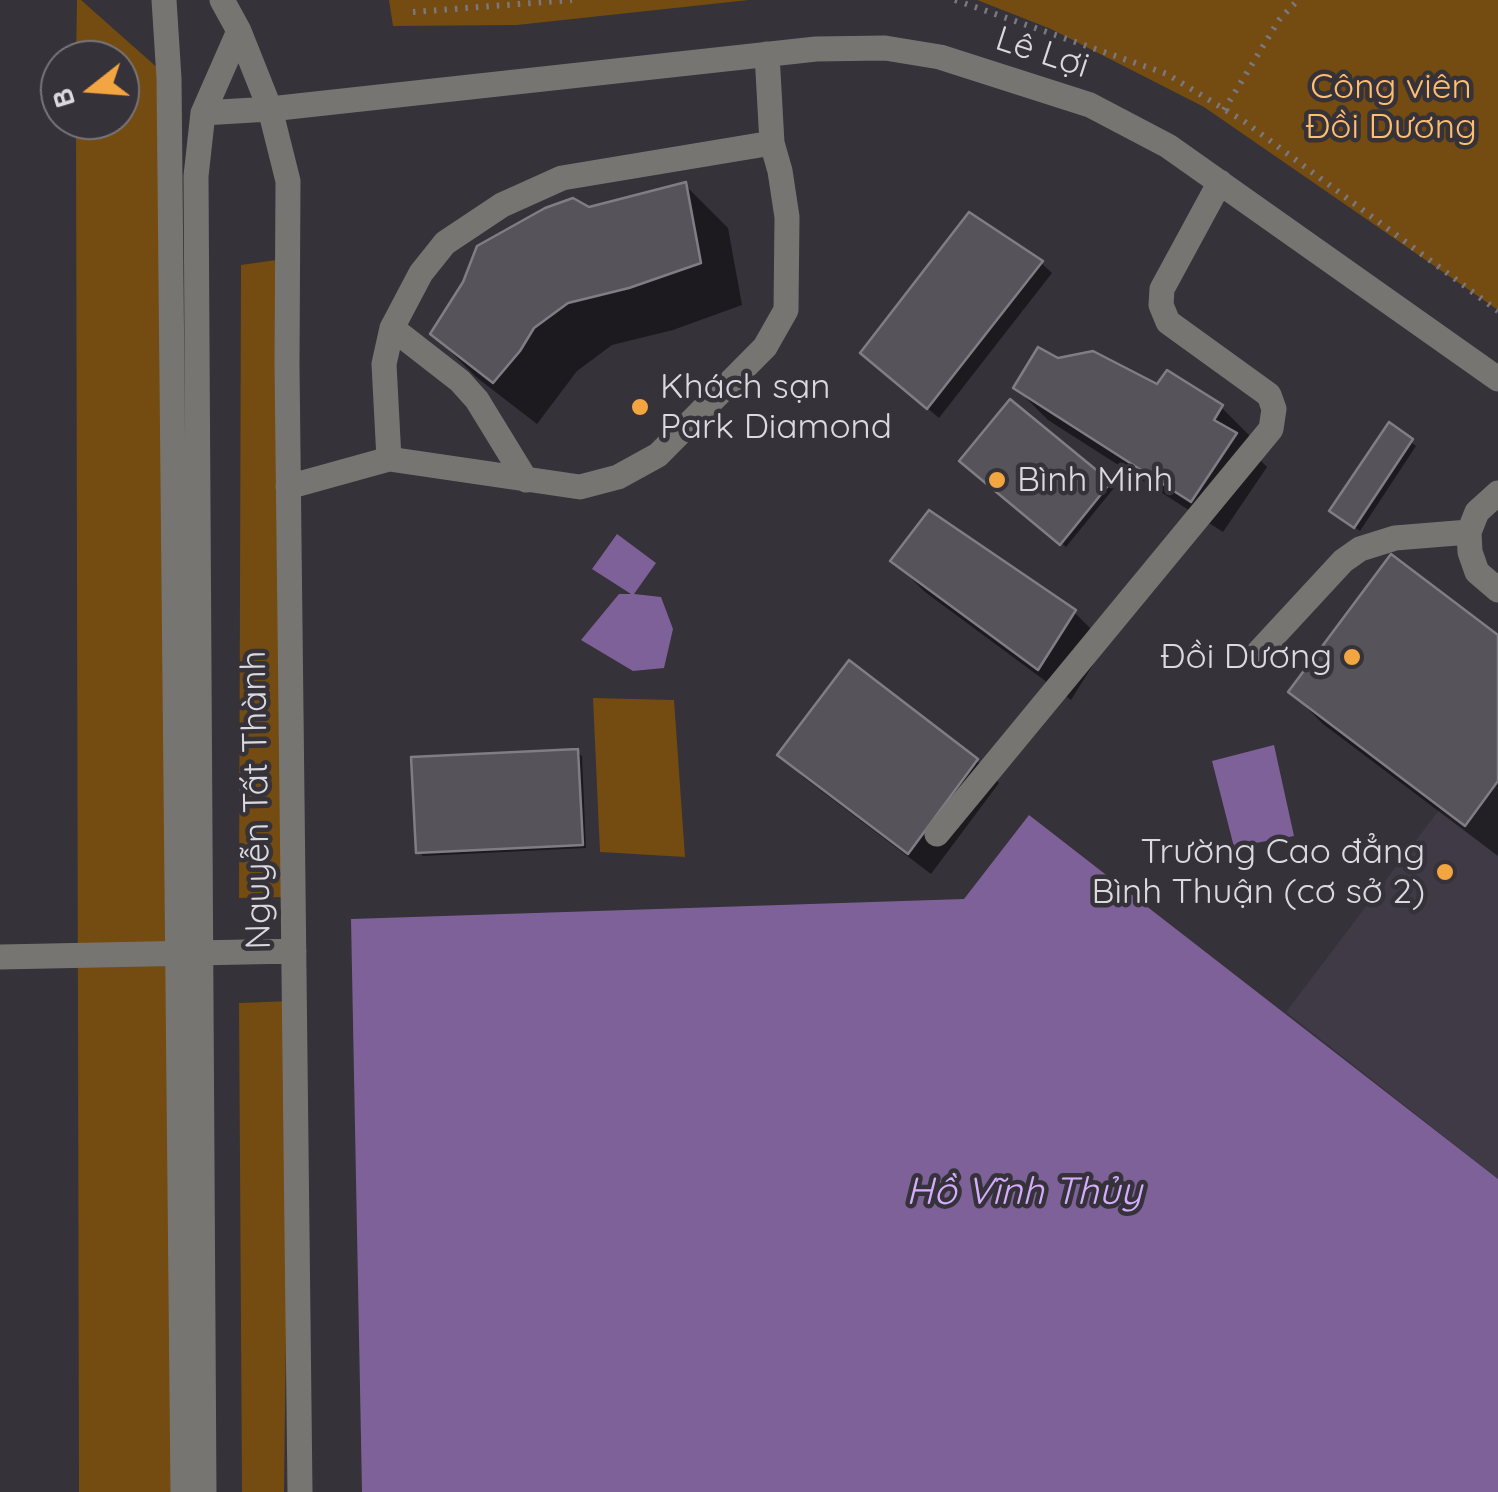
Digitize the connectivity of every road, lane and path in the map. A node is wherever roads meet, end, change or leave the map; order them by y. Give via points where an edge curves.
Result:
1 (164, 0) edge
2 (222, 0) edge
3 (572, 0) edge
4 (955, 0) edge
5 (1298, 0) edge
6 (414, 12) dead end
7 (239, 30) junction
8 (767, 54) junction
9 (270, 109) junction
10 (1224, 110) junction
11 (204, 113) junction
12 (772, 143) junction
13 (1220, 182) junction
14 (1498, 311) edge
15 (392, 328) junction
16 (1498, 378) edge
17 (389, 459) junction
18 (526, 480) junction
19 (288, 487) junction
20 (1498, 493) edge
21 (1470, 532) junction
22 (1498, 590) edge
23 (1256, 655) dead end
24 (937, 834) dead end
25 (294, 951) junction
26 (190, 954) junction
27 (0, 957) edge
28 (184, 1492) edge
29 (204, 1492) edge
30 (300, 1492) edge

1 - 26 street
2 - 7 street
3 - 6 path
4 - 10 path via 1143,63
5 - 10 path
7 - 9 street
7 - 11 street
8 - 9 street, Lê Lợi
8 - 12 street
8 - 13 street, Lê Lợi via 854,47 940,57 1090,106
9 - 11 street, Lê Lợi
9 - 19 street, Nguyễn Tất Thành via 288,181
10 - 14 path
11 - 26 street, Nguyễn Tất Thành via 196,176
12 - 15 street via 562,178 502,205 445,243
12 - 18 street via 788,259 786,310 765,347 658,455 632,470 580,488
13 - 16 street, Lê Lợi
13 - 24 street via 1162,289 1161,306 1168,322 1269,395 1271,429
15 - 17 street via 384,364
15 - 18 street via 477,400
17 - 18 street
17 - 19 street
19 - 25 street, Nguyễn Tất Thành
20 - 21 street via 1476,512
21 - 22 street via 1477,572
21 - 23 street via 1395,538 1360,549
25 - 26 street
25 - 30 street, Nguyễn Tất Thành
26 - 27 street
26 - 28 street
26 - 29 street, Nguyễn Tất Thành

